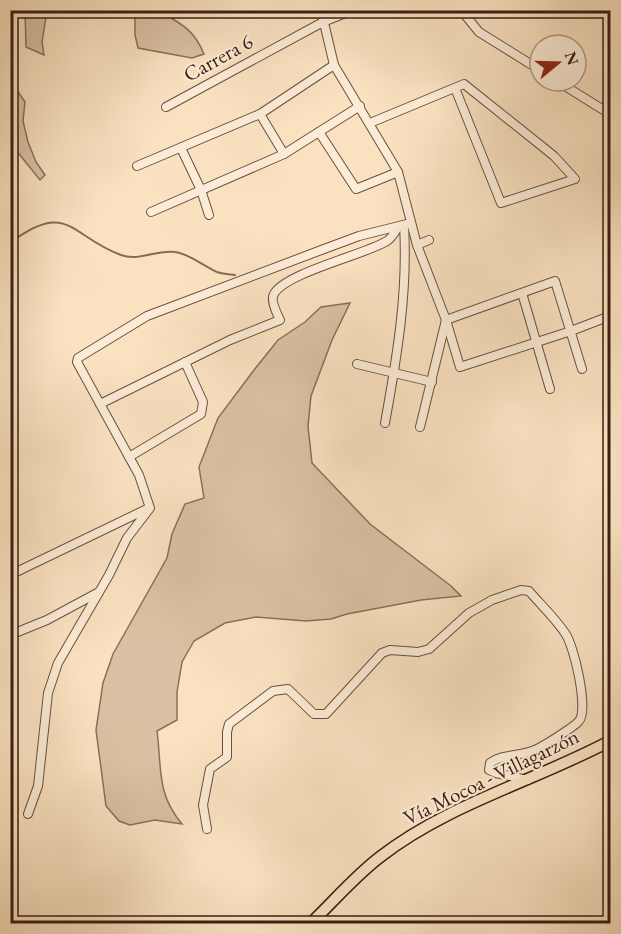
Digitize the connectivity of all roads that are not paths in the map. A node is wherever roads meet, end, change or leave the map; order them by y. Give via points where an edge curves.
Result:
1 (321, 10) edge
2 (353, 10) edge
3 (461, 10) edge
4 (323, 21) junction
5 (528, 63) edge
6 (334, 65) junction
7 (455, 88) junction
8 (576, 93) edge
9 (360, 106) junction
10 (166, 107) dead end
11 (260, 114) junction
12 (610, 114) edge
13 (370, 123) junction
14 (319, 132) junction
15 (181, 148) junction
16 (284, 154) junction
17 (137, 166) dead end
18 (399, 172) junction
19 (201, 190) junction
20 (151, 212) dead end
21 (209, 215) dead end
22 (404, 225) junction
23 (429, 240) dead end
24 (341, 243) junction
25 (417, 245) junction
26 (350, 256) junction
27 (522, 293) junction
28 (610, 316) edge
29 (446, 320) junction
30 (571, 331) junction
31 (536, 343) junction
32 (185, 362) junction
33 (357, 364) dead end
34 (582, 369) dead end
35 (394, 374) junction
36 (432, 382) junction
37 (550, 389) dead end
38 (100, 404) junction
39 (385, 423) dead end
40 (420, 427) dead end
41 (129, 457) junction
42 (150, 508) junction
43 (10, 575) edge
44 (99, 592) junction
45 (10, 635) edge
46 (610, 741) edge
47 (528, 781) junction
48 (28, 814) dead end
49 (207, 829) dead end
50 (310, 924) edge

1 - 4 street
2 - 4 street, Carrera 6
3 - 5 street via 479,32
4 - 6 street
4 - 10 street, Carrera 6
6 - 9 street
6 - 11 street
7 - 7 street via 464,84 554,156 575,178 501,203
7 - 13 street
8 - 12 street
9 - 13 street
9 - 14 street
11 - 15 street
11 - 16 street
13 - 18 street
14 - 16 street
14 - 18 street via 356,189
15 - 17 street
15 - 19 street
16 - 19 street
18 - 22 street
19 - 20 street
19 - 21 street
22 - 24 street
22 - 25 street
22 - 26 street via 388,240
22 - 35 street via 405,296
23 - 25 street
24 - 26 street
24 - 38 street via 147,316 78,358
25 - 29 street
26 - 32 street via 297,276 278,289 273,298 280,320
27 - 29 street
27 - 30 street via 555,281
27 - 31 street
28 - 30 street
29 - 31 street via 460,367
29 - 36 street
30 - 31 street
30 - 34 street
31 - 37 street
32 - 38 street
32 - 41 street via 204,410
33 - 35 street
35 - 36 street
35 - 39 street
36 - 40 street
38 - 41 street
41 - 42 street
42 - 43 street
42 - 44 street via 127,538
44 - 45 street
44 - 48 street via 58,663 48,693 38,786
46 - 47 main road, Vía Mocoa - Villagarzón
47 - 49 street via 489,770 490,763 496,758 540,748 580,721 584,710 573,650 566,634 529,591 521,590 469,612 429,649 382,653 326,714 314,714 288,689 273,691 229,724 226,757 210,769 203,805
47 - 50 main road, Vía Mocoa - Villagarzón via 407,838 379,857

